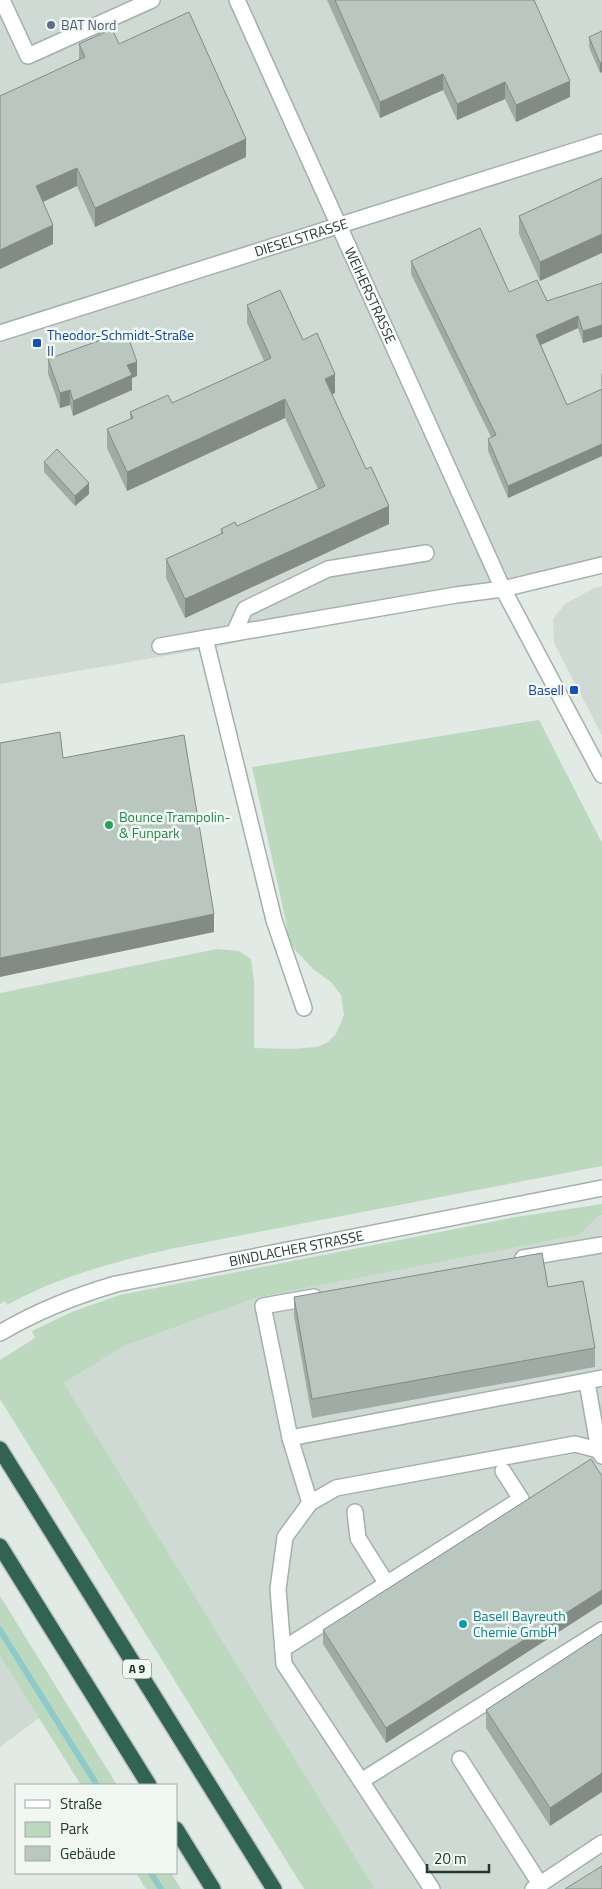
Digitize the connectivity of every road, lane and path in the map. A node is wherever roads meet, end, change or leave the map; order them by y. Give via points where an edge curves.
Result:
1 (2, 0) edge
2 (152, 0) edge
3 (237, 0) edge
4 (602, 142) edge
5 (340, 227) junction
6 (0, 333) edge
7 (426, 553) dead end
8 (602, 565) edge
9 (504, 589) junction
10 (234, 633) junction
11 (205, 638) junction
12 (160, 646) dead end
13 (602, 775) edge
14 (304, 1008) dead end
15 (602, 1188) edge
16 (602, 1245) edge
17 (513, 1260) edge
18 (331, 1294) edge
19 (0, 1333) edge
20 (602, 1378) edge
21 (586, 1382) junction
22 (290, 1438) junction
23 (0, 1448) edge
24 (601, 1453) edge
25 (503, 1471) dead end
26 (310, 1503) junction
27 (355, 1512) dead end
28 (0, 1546) edge
29 (387, 1584) junction
30 (602, 1630) edge
31 (283, 1649) junction
32 (460, 1759) dead end
33 (361, 1781) junction
34 (148, 1784) edge
35 (178, 1832) edge
36 (602, 1843) edge
37 (537, 1887) edge
38 (213, 1889) edge
39 (274, 1889) edge
40 (432, 1889) edge

1 - 2 street via 28,56
3 - 5 street, WEIHERSTRASSE
4 - 5 street, DIESELSTRASSE
5 - 6 street, DIESELSTRASSE
5 - 9 street, WEIHERSTRASSE
7 - 10 street via 328,569 245,609
8 - 9 street
9 - 10 street
9 - 13 street, WEIHERSTRASSE
10 - 11 street
11 - 12 street
11 - 14 street via 274,920
15 - 19 street, BINDLACHER STRASSE via 116,1284 71,1298
16 - 17 street
18 - 22 street via 263,1306
20 - 21 street
21 - 22 street
21 - 24 street
22 - 26 street
23 - 39 highway, A 9
24 - 26 street via 576,1444 336,1488
25 - 29 street via 522,1500
26 - 31 street via 285,1536 278,1589
27 - 29 street via 358,1538
28 - 34 highway
29 - 31 street
30 - 33 street
31 - 33 street via 284,1664
32 - 37 street
33 - 40 street
35 - 38 highway
36 - 37 street

